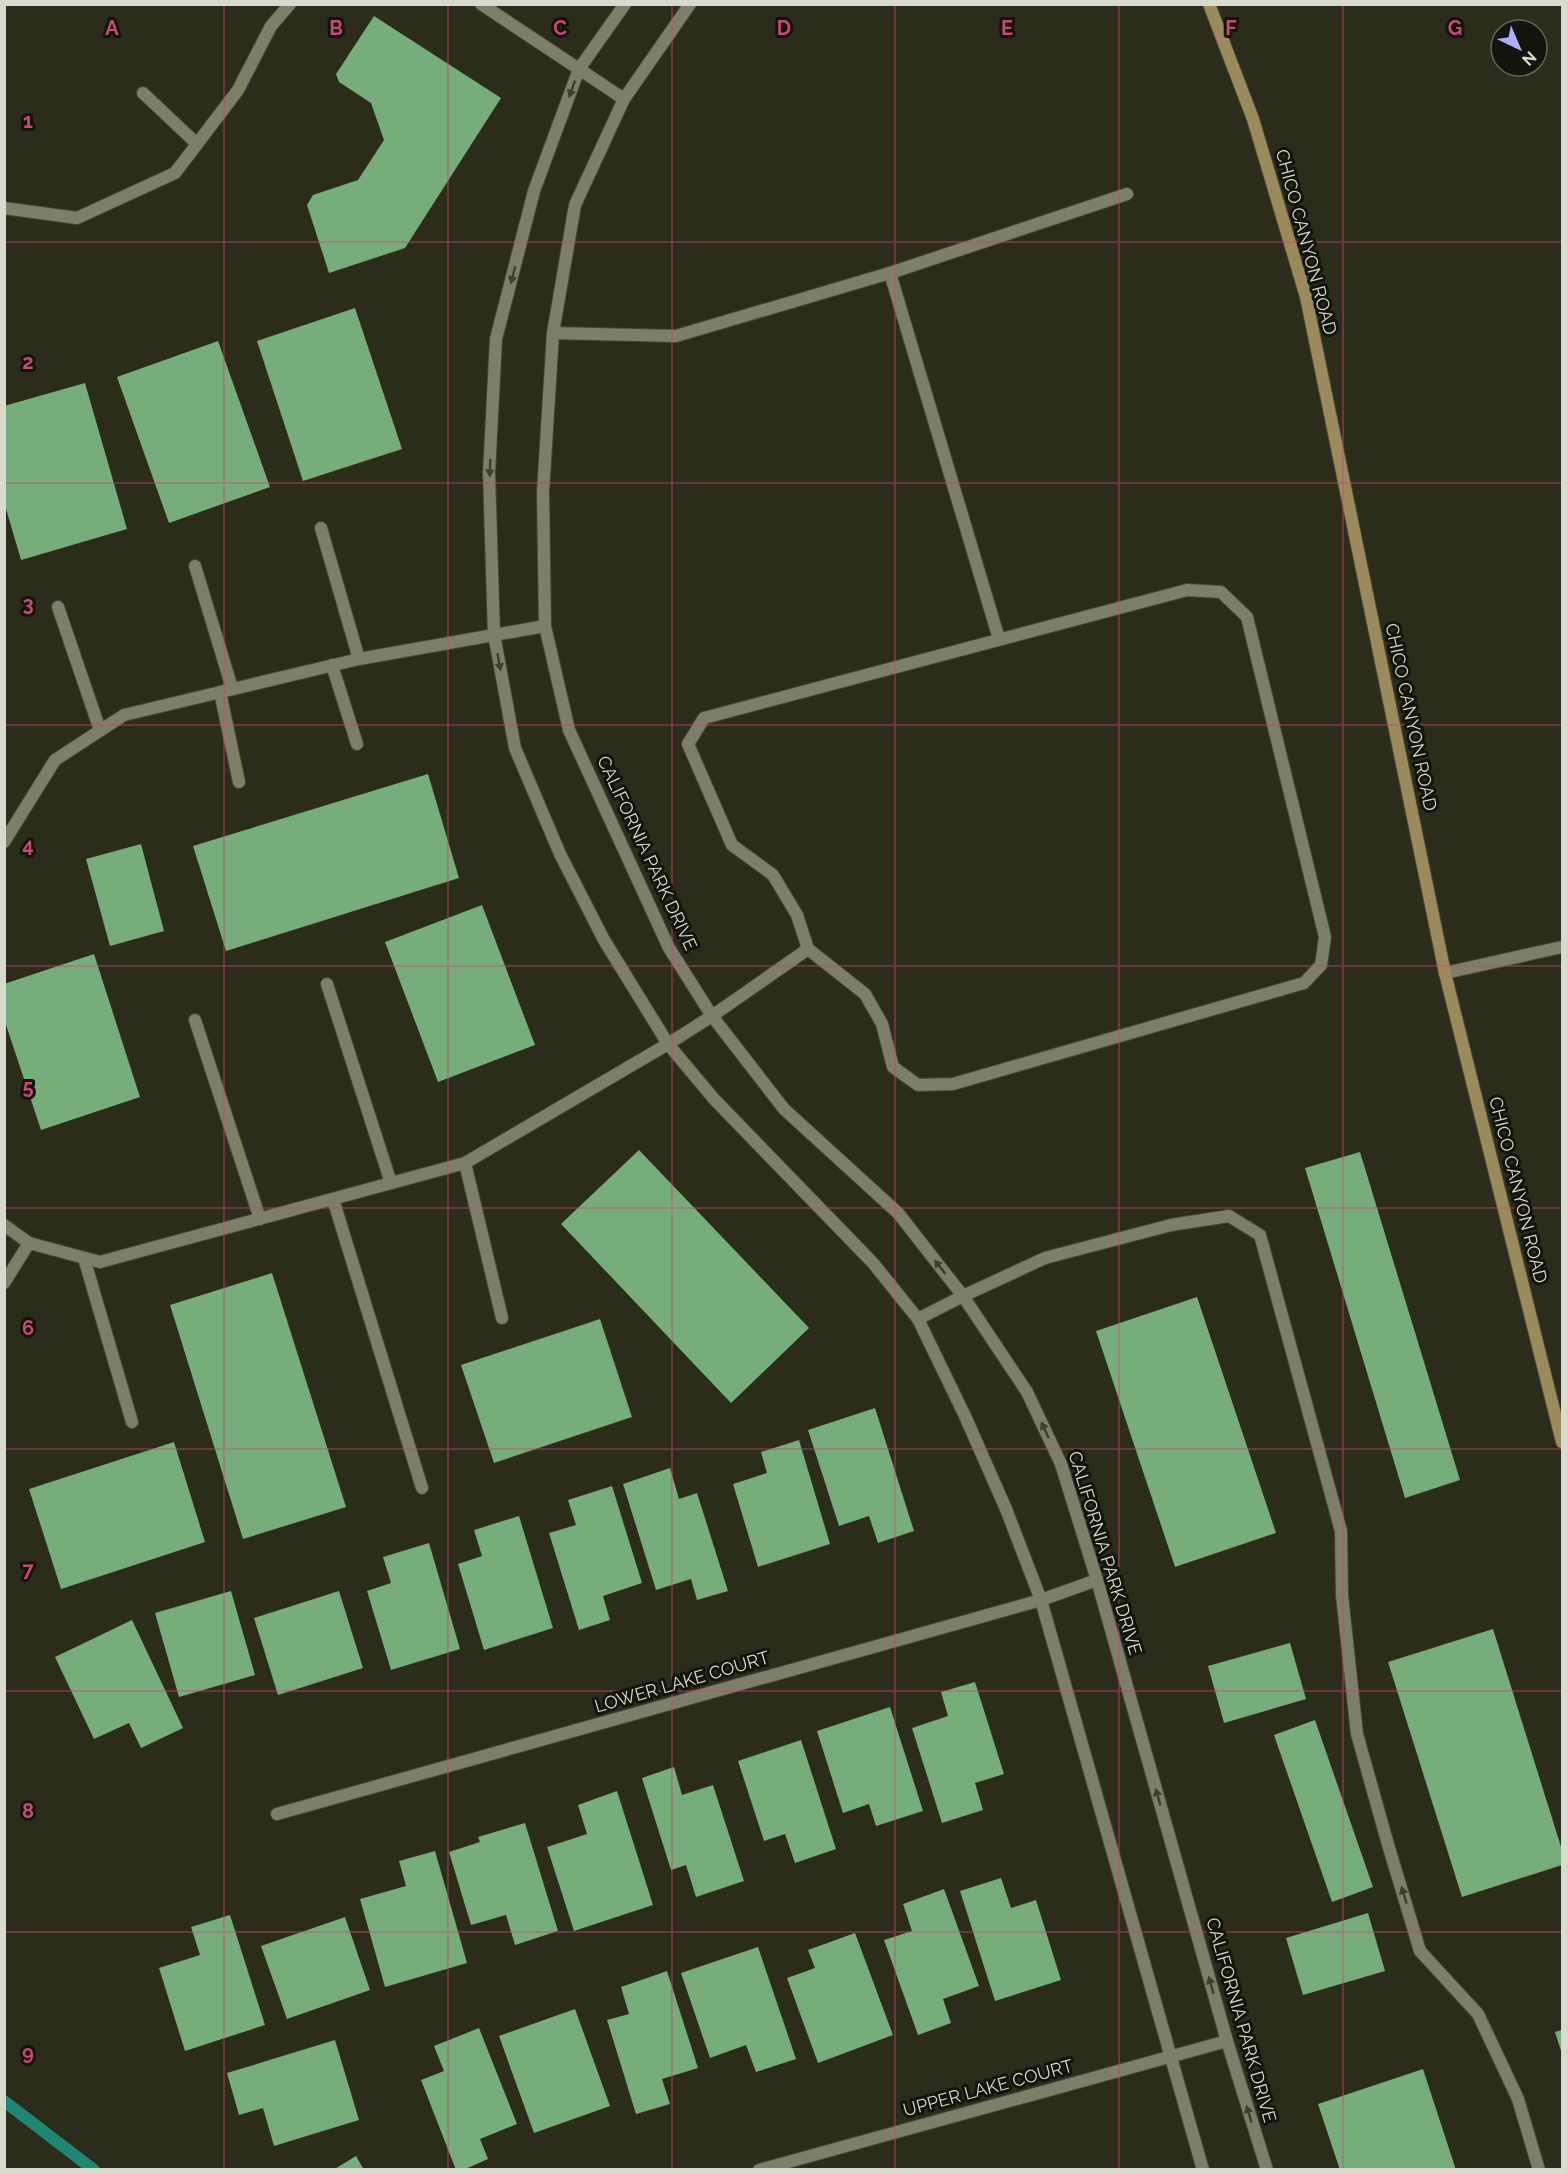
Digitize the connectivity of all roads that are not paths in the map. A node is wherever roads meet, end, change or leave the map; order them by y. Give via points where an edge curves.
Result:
1 (290, 4) edge
2 (481, 4) edge
3 (625, 4) edge
4 (690, 4) edge
5 (1209, 4) edge
6 (579, 69) junction
7 (143, 93) dead end
8 (624, 99) junction
9 (197, 144) junction
10 (1127, 194) dead end
11 (4, 208) edge
12 (890, 273) junction
13 (553, 333) junction
14 (321, 528) dead end
15 (195, 566) dead end
16 (58, 607) dead end
17 (545, 626) junction
18 (494, 634) junction
19 (999, 639) junction
20 (359, 658) junction
21 (332, 665) junction
22 (226, 690) junction
23 (100, 730) junction
24 (357, 744) dead end
25 (239, 782) dead end
26 (4, 842) edge
27 (1563, 946) edge
28 (808, 949) junction
29 (1445, 973) junction
30 (327, 984) dead end
31 (712, 1016) junction
32 (195, 1020) dead end
33 (668, 1044) junction
34 (465, 1163) junction
35 (391, 1183) junction
36 (333, 1199) junction
37 (260, 1218) junction
38 (4, 1225) edge
39 (29, 1243) junction
40 (84, 1258) junction
41 (4, 1282) edge
42 (963, 1296) junction
43 (502, 1318) dead end
44 (918, 1319) junction
45 (132, 1422) dead end
46 (1563, 1442) edge
47 (422, 1488) dead end
48 (1096, 1580) junction
49 (1041, 1600) junction
50 (277, 1815) dead end
51 (1227, 2041) junction
52 (1171, 2056) junction
53 (759, 2169) edge
54 (1203, 2169) edge
55 (1267, 2169) edge
56 (1539, 2169) edge

1 - 9 street via 271,26 238,90
2 - 6 street
3 - 6 street
4 - 8 street, CALIFORNIA PARK DRIVE
5 - 29 street, CHICO CANYON ROAD via 1253,119 1306,297
6 - 8 street
6 -> 18 street via 534,191 496,339 489,473
7 - 9 street
8 - 13 street, CALIFORNIA PARK DRIVE via 575,205
9 - 11 street via 176,173 77,218
10 - 12 street
12 - 13 street via 676,336
12 - 19 street
13 - 17 street, CALIFORNIA PARK DRIVE via 543,492
14 - 20 street
15 - 22 street
16 - 23 street
17 - 18 street
17 - 31 street, CALIFORNIA PARK DRIVE via 569,730 669,948
18 - 20 street
18 -> 33 street via 515,748 555,844 604,940
19 - 28 street via 704,718 688,744 732,845 773,875 797,915
19 - 28 street via 1187,590 1221,592 1247,617 1325,937 1321,965 1305,983 953,1084 918,1085 893,1067 882,1024 865,994
20 - 21 street
21 - 22 street
21 - 24 street
22 - 23 street via 123,714
22 - 25 street
23 - 26 street via 55,760
27 - 29 street
28 - 31 street
29 - 46 street, CHICO CANYON ROAD
30 - 35 street
31 - 33 street
42 -> 31 street, CALIFORNIA PARK DRIVE via 898,1213 784,1109
32 - 37 street
33 - 34 street
33 - 44 street via 714,1099 873,1263
34 - 35 street
34 - 43 street
35 - 36 street
36 - 37 street
36 - 47 street
37 - 40 street via 100,1262
38 - 39 street
39 - 40 street
39 - 41 street
40 - 45 street
42 - 44 street
48 -> 42 street, CALIFORNIA PARK DRIVE via 1061,1464 1027,1392
56 -> 42 street via 1518,2099 1478,2014 1420,1951 1357,1734 1342,1595 1341,1531 1260,1235 1229,1216 1171,1225 1045,1258
44 - 49 street via 1006,1509
48 - 49 street, LOWER LAKE COURT
51 -> 48 street, CALIFORNIA PARK DRIVE
49 - 50 street, LOWER LAKE COURT
49 - 52 street
51 - 52 street, UPPER LAKE COURT
55 -> 51 street, CALIFORNIA PARK DRIVE
52 - 53 street, UPPER LAKE COURT
52 - 54 street

